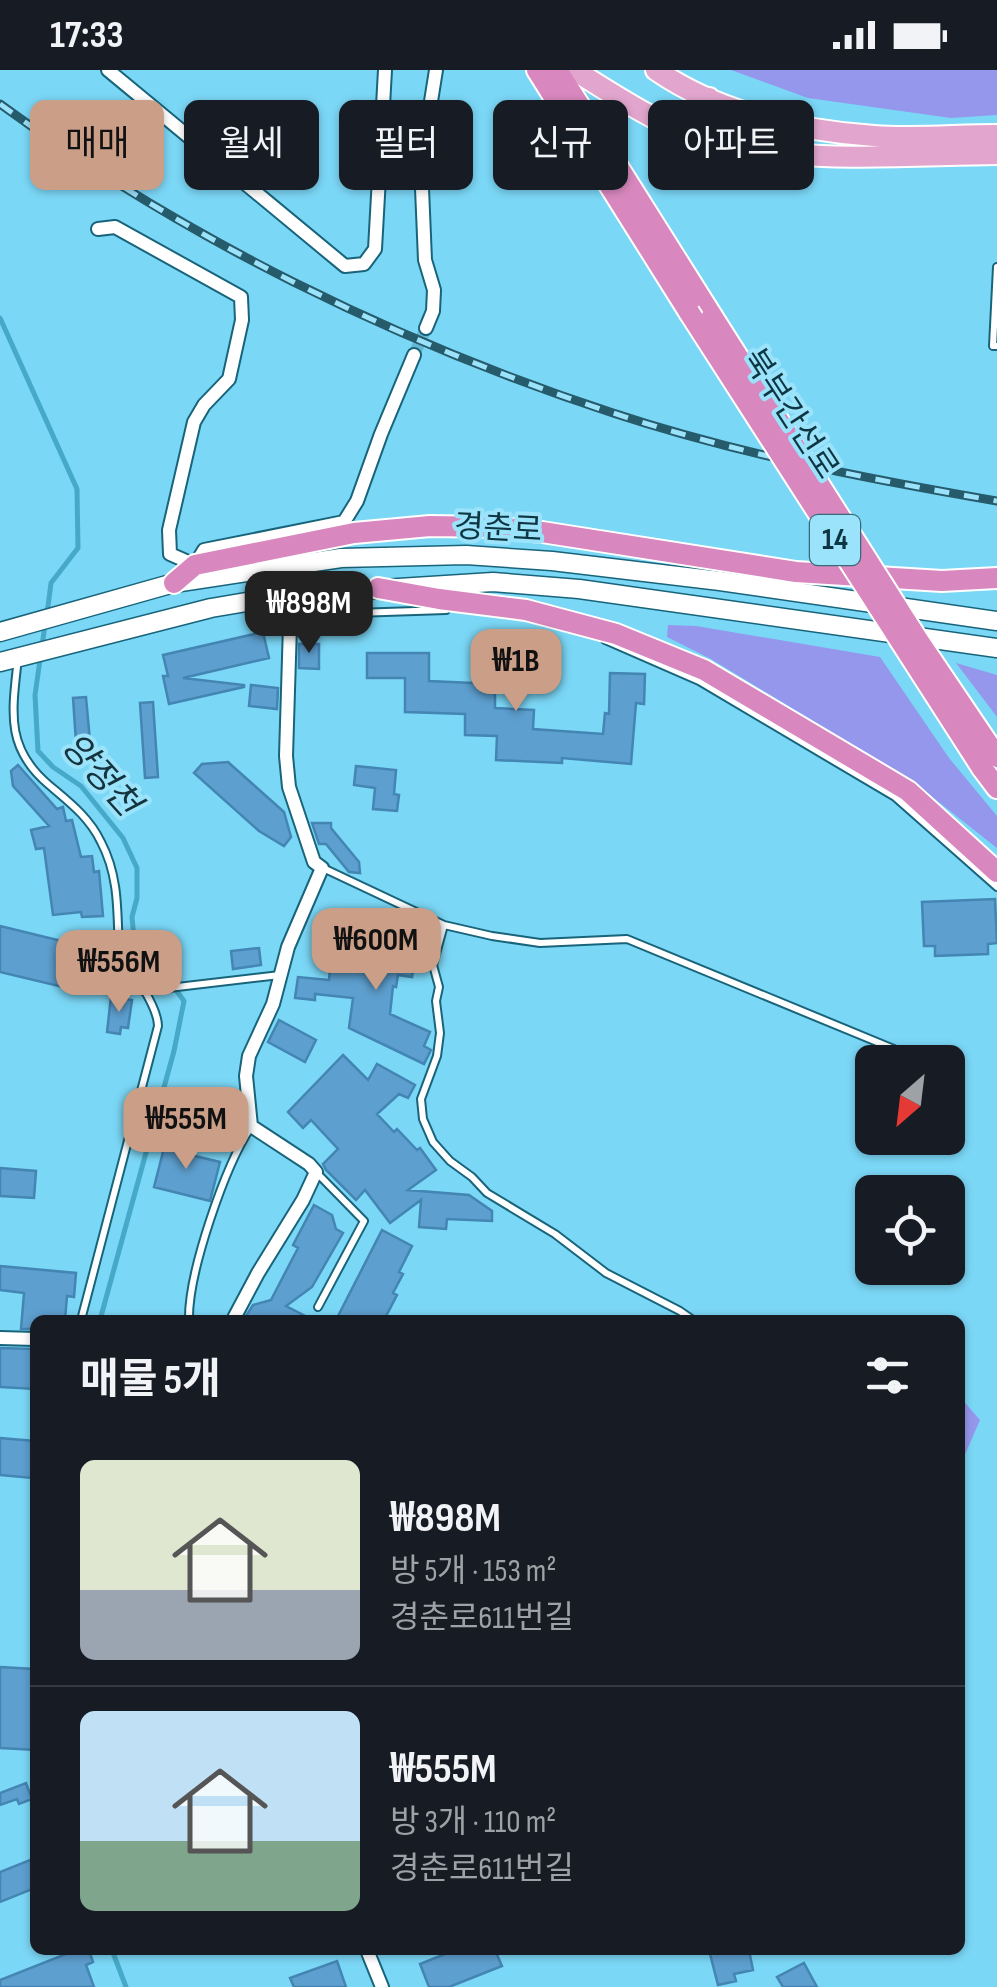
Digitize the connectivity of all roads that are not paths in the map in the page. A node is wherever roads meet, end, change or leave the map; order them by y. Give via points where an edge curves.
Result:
1 (108, 70) edge
2 (385, 70) edge
3 (436, 70) edge
4 (537, 70) edge
5 (558, 70) edge
6 (574, 70) edge
7 (594, 70) edge
8 (656, 70) edge
9 (621, 98) junction
10 (709, 98) joint
11 (558, 100) edge
12 (574, 100) edge
13 (648, 113) edge
14 (997, 135) edge
15 (814, 154) edge
16 (997, 154) edge
17 (621, 190) edge
18 (623, 190) edge
19 (98, 229) dead end
20 (997, 268) edge
21 (426, 328) tunnel mouth
22 (997, 346) edge
23 (414, 355) tunnel mouth
24 (195, 565) junction
25 (997, 578) edge
26 (174, 583) junction
27 (378, 588) junction
28 (288, 596) junction
29 (292, 615) junction
30 (528, 620) dead end
31 (997, 621) edge
32 (545, 624) dead end
33 (0, 632) edge
34 (997, 648) edge
35 (15, 658) edge
36 (990, 762) edge
37 (997, 788) edge
38 (322, 868) junction
39 (997, 872) edge
40 (997, 887) edge
41 (444, 925) junction
42 (280, 975) junction
43 (146, 991) junction
44 (884, 1045) edge
45 (251, 1126) junction
46 (316, 1172) junction
47 (318, 1308) dead end
48 (83, 1315) edge
49 (189, 1315) edge
50 (236, 1315) edge
51 (686, 1315) edge
52 (0, 1338) edge
53 (30, 1339) edge
54 (370, 1955) edge
55 (382, 1987) edge

1 - 2 street via 345,266 364,264 375,249
3 - 21 street via 421,164 425,260 434,290
4 - 11 highway, 북부간선로 / 14
5 - 12 highway, 북부간선로 / 14
6 - 9 main road
7 - 9 main road
8 - 10 main road
9 - 13 main road
10 - 14 main road via 804,128 876,136
15 - 16 main road
17 - 36 highway, 북부간선로 / 14, bridge via 688,312
18 - 36 highway, 북부간선로 / 14, bridge via 712,316
19 - 24 street via 114,227 240,297 242,320 229,380 194,422 169,530 170,554
20 - 22 lane
23 - 24 street via 344,522 204,550
24 - 25 highway, bridge via 336,536 495,526 796,572
24 - 26 highway
26 - 31 main road, 경춘로 via 341,558 466,555 720,581
26 - 33 main road, 경춘로
27 - 28 main road, 경춘로
27 - 34 main road, 경춘로 via 493,582 579,589
27 - 39 highway via 526,610 616,634 704,670 908,791
28 - 29 street
28 - 35 main road, 경춘로 via 211,608
29 - 30 lane via 440,609
29 - 38 street via 289,786 314,862
32 - 40 lane via 596,636 699,680 895,797
35 - 43 lane via 20,753 100,840 114,872 119,955
36 - 37 highway, 북부간선로 / 14
38 - 41 lane
38 - 42 street
41 - 44 lane via 540,942 627,939
41 - 51 lane via 433,965 437,1056 421,1098 433,1142 487,1193 606,1272
42 - 43 lane
42 - 45 street via 249,1056
43 - 48 lane via 158,1026
45 - 46 street
45 - 49 lane via 201,1246
46 - 47 lane via 364,1221
46 - 50 street
52 - 53 street
54 - 55 street

